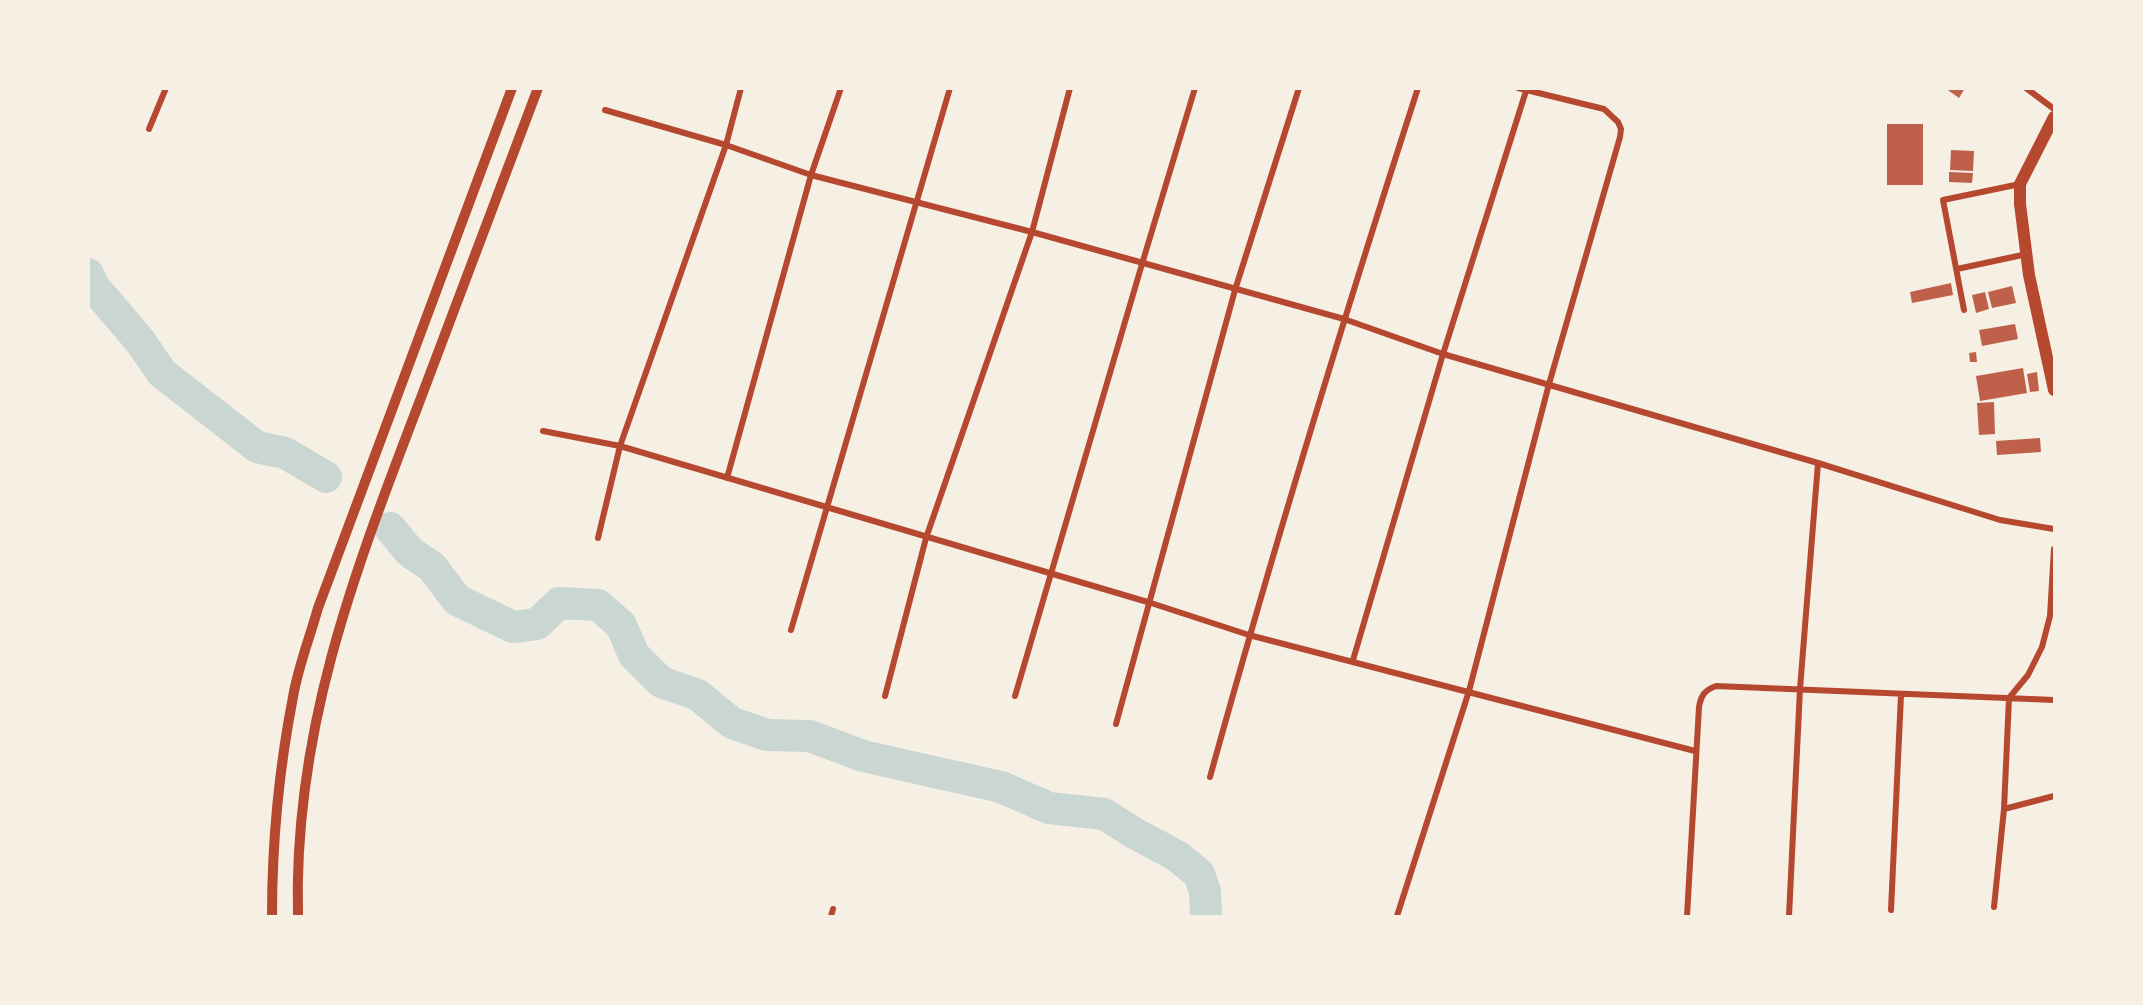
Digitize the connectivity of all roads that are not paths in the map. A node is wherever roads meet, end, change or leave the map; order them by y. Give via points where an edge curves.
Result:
1 (166, 88) edge
2 (512, 88) edge
3 (538, 88) edge
4 (741, 88) edge
5 (842, 88) edge
6 (950, 88) edge
7 (1070, 88) edge
8 (1195, 88) edge
9 (1299, 88) edge
10 (1418, 88) edge
11 (1518, 88) edge
12 (2026, 88) edge
13 (1526, 90) junction
14 (2055, 109) edge
15 (605, 110) dead end
16 (2055, 117) edge
17 (149, 129) dead end
18 (726, 145) junction
19 (811, 175) junction
20 (2020, 184) junction
21 (918, 202) junction
22 (1032, 232) junction
23 (2027, 254) junction
24 (1142, 264) junction
25 (1957, 269) junction
26 (1235, 290) junction
27 (1964, 310) dead end
28 (1344, 319) junction
29 (1443, 354) junction
30 (1549, 384) junction
31 (2055, 390) edge
32 (543, 431) dead end
33 (620, 447) junction
34 (1818, 464) junction
35 (727, 478) junction
36 (825, 507) junction
37 (2055, 529) edge
38 (598, 538) dead end
39 (926, 538) junction
40 (2055, 549) edge
41 (1050, 575) junction
42 (1151, 603) junction
43 (791, 630) dead end
44 (1250, 635) junction
45 (1353, 660) junction
46 (1800, 689) junction
47 (1469, 691) junction
48 (1901, 695) junction
49 (885, 696) dead end
50 (1015, 696) dead end
51 (2009, 698) junction
52 (2055, 700) edge
53 (1116, 724) dead end
54 (1695, 751) junction
55 (1210, 777) dead end
56 (2055, 796) edge
57 (2004, 809) junction
58 (1994, 907) dead end
59 (1891, 910) dead end
60 (272, 916) edge
61 (298, 916) edge
62 (1397, 916) edge
63 (1687, 916) edge
64 (1789, 916) edge

1 - 17 street
2 - 60 street via 322,598 293,694 278,786
3 - 61 street via 368,536 342,616 320,699 304,789
4 - 18 street
5 - 19 street
6 - 21 street
7 - 22 street
8 - 24 street
9 - 26 street
10 - 28 street
11 - 13 street
12 - 14 street
13 - 29 street
13 - 30 street via 1604,109 1621,129
15 - 18 street
16 - 20 main road
18 - 19 street
18 - 33 street
19 - 21 street
19 - 35 street
20 - 23 main road
20 - 25 street via 1943,200
21 - 22 street
21 - 36 street
22 - 24 street
22 - 39 street
23 - 25 street
23 - 31 main road
24 - 26 street
24 - 41 street
25 - 27 street
26 - 28 street
26 - 42 street
28 - 29 street
28 - 44 street
29 - 30 street
29 - 45 street
30 - 34 street
30 - 47 street
32 - 33 street
33 - 35 street
33 - 38 street
34 - 37 street via 2000,519
34 - 46 street
35 - 36 street
36 - 39 street
36 - 43 street
39 - 41 street
39 - 49 street
40 - 51 street via 2050,616 2042,647 2028,675
41 - 42 street
41 - 50 street
42 - 44 street
42 - 53 street
44 - 45 street
44 - 55 street
45 - 47 street
46 - 48 street
46 - 54 street via 1707,689 1701,696
46 - 64 street
47 - 54 street
47 - 62 street
48 - 51 street
48 - 59 street
51 - 52 street
51 - 57 street
54 - 63 street
56 - 57 street
57 - 58 street

